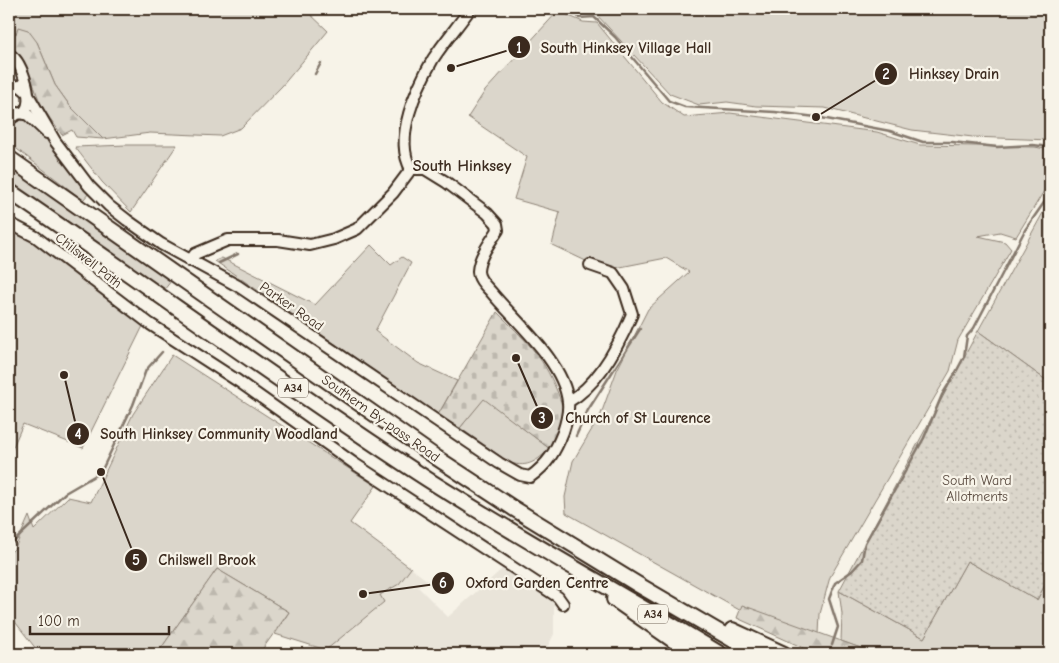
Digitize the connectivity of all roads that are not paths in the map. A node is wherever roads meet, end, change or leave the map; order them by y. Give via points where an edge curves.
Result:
1 (470, 9) edge
2 (9, 54) edge
3 (9, 87) edge
4 (28, 95) junction
5 (13, 114) edge
6 (55, 141) junction
7 (9, 146) edge
8 (9, 158) edge
9 (411, 169) junction
10 (9, 191) edge
11 (63, 196) junction
12 (9, 223) edge
13 (190, 260) junction
14 (590, 265) dead end
15 (568, 402) junction
16 (584, 575) junction
17 (637, 584) junction
18 (563, 604) dead end
19 (693, 654) edge
20 (720, 654) edge
21 (757, 654) edge
22 (784, 654) edge

1 - 9 street via 434,58 412,104 404,138 405,157
2 - 4 street, Parker Road via 19,66
3 - 4 street via 20,86
4 - 5 street via 28,106
4 - 6 street, Parker Road
5 - 6 street, Parker Road via 34,120
6 - 13 street, Parker Road via 89,186 109,206 161,244
7 - 11 highway
8 - 11 highway, Southern By-pass Road / A34
9 - 13 street via 393,193 357,229 334,239 310,245 278,240 228,240 196,254
9 - 15 street via 425,169 487,212 497,224 498,230 478,270 480,279 548,358 561,379
10 - 16 highway, Southern By-pass Road / A34 via 353,430
11 - 17 highway, Southern By-pass Road / A34 via 437,458
12 - 18 street, Chilswell Path via 36,237 150,324 558,597
13 - 15 street, Parker Road via 238,286 520,476 530,476 547,464 566,422
14 - 15 street via 613,274 624,289 632,314 592,382
16 - 19 highway
16 - 20 highway, A34
17 - 21 highway, A34
17 - 22 highway

